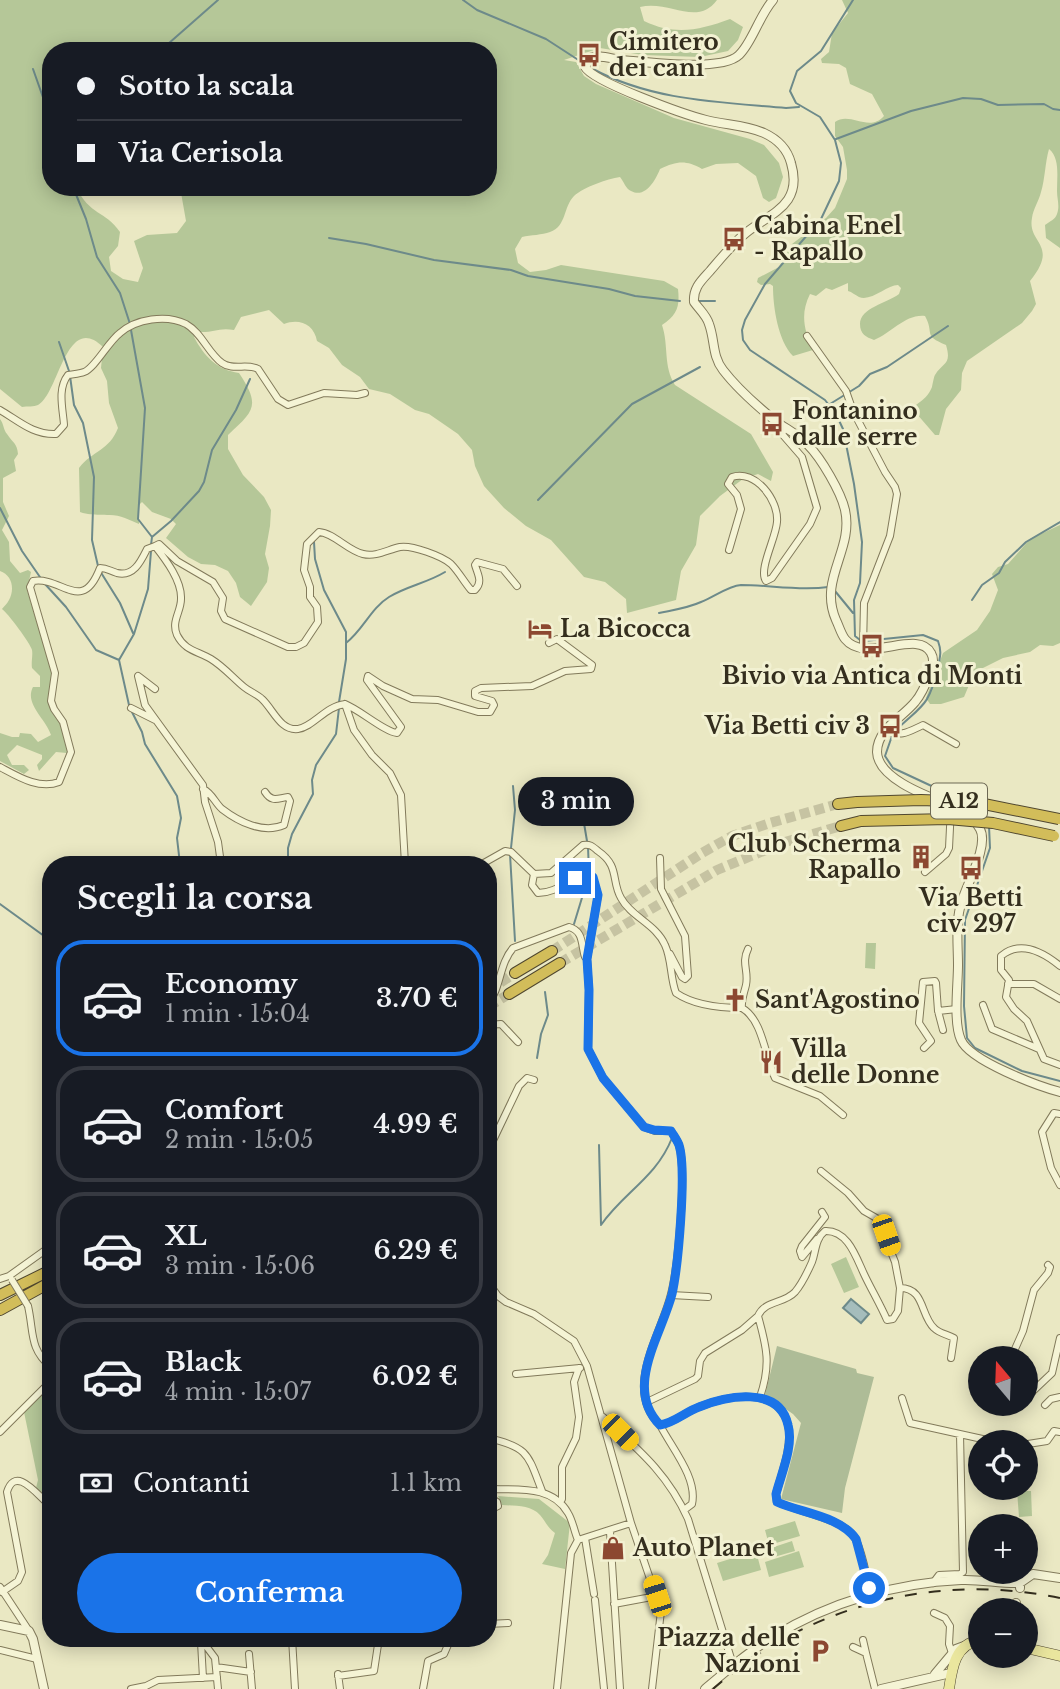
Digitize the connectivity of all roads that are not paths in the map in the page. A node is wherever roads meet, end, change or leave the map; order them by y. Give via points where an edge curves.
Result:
1 (773, 0) edge
2 (807, 337) dead end
3 (365, 393) dead end
4 (0, 410) edge
5 (785, 427) junction
6 (155, 547) junction
7 (729, 551) dead end
8 (517, 586) dead end
9 (549, 643) dead end
10 (863, 646) junction
11 (155, 689) dead end
12 (345, 704) junction
13 (131, 708) dead end
14 (156, 720) junction
15 (887, 731) junction
16 (956, 744) dead end
17 (0, 767) edge
18 (203, 789) junction
19 (265, 792) dead end
20 (838, 804) tunnel mouth
21 (951, 807) junction
22 (1059, 819) edge
23 (841, 826) tunnel mouth
24 (1057, 837) edge
25 (220, 856) edge
26 (405, 856) edge
27 (496, 856) edge
28 (660, 858) dead end
29 (925, 872) dead end
30 (534, 874) junction
31 (666, 946) junction
32 (748, 949) dead end
33 (552, 951) tunnel mouth
34 (587, 959) junction
35 (560, 963) tunnel mouth
36 (1060, 966) edge
37 (515, 973) tunnel mouth
38 (1008, 984) junction
39 (497, 992) edge
40 (509, 994) tunnel mouth
41 (1060, 999) edge
42 (983, 1005) dead end
43 (742, 1008) junction
44 (957, 1009) junction
45 (938, 1010) junction
46 (497, 1025) edge
47 (943, 1030) dead end
48 (518, 1042) dead end
49 (924, 1048) dead end
50 (1039, 1049) junction
51 (1060, 1065) edge
52 (534, 1080) dead end
53 (1060, 1091) edge
54 (1060, 1114) edge
55 (843, 1115) dead end
56 (497, 1131) edge
57 (821, 1171) dead end
58 (1060, 1185) edge
59 (822, 1212) dead end
60 (818, 1237) junction
61 (42, 1253) edge
62 (1048, 1265) dead end
63 (42, 1274) edge
64 (11, 1278) junction
65 (0, 1279) edge
66 (42, 1287) edge
67 (900, 1287) junction
68 (0, 1295) edge
69 (497, 1295) edge
70 (671, 1295) junction
71 (708, 1297) dead end
72 (0, 1310) edge
73 (758, 1316) junction
74 (1060, 1338) edge
75 (1016, 1346) edge
76 (951, 1358) dead end
77 (42, 1360) edge
78 (587, 1366) junction
79 (579, 1368) junction
80 (516, 1374) dead end
81 (1038, 1386) edge
82 (42, 1390) edge
83 (760, 1397) junction
84 (1060, 1397) edge
85 (902, 1398) dead end
86 (647, 1402) junction
87 (1045, 1405) dead end
88 (602, 1416) junction
89 (660, 1425) junction
90 (0, 1432) edge
91 (1060, 1432) edge
92 (960, 1434) junction
93 (968, 1436) edge
94 (497, 1441) edge
95 (1038, 1442) edge
96 (497, 1489) edge
97 (541, 1491) junction
98 (42, 1497) edge
99 (560, 1502) junction
100 (684, 1510) junction
101 (631, 1523) junction
102 (610, 1532) junction
103 (582, 1539) junction
104 (1038, 1574) edge
105 (1060, 1578) edge
106 (968, 1579) edge
107 (933, 1583) junction
108 (1, 1589) edge
109 (871, 1594) junction
110 (657, 1596) junction
111 (614, 1604) junction
112 (934, 1613) dead end
113 (508, 1623) dead end
114 (497, 1624) edge
115 (0, 1625) edge
116 (29, 1631) junction
117 (863, 1640) dead end
118 (968, 1644) edge
119 (201, 1647) edge
120 (206, 1647) edge
121 (293, 1647) edge
122 (378, 1647) edge
123 (447, 1647) edge
124 (853, 1647) dead end
125 (0, 1650) edge
126 (1038, 1651) edge
127 (866, 1653) junction
128 (249, 1654) dead end
129 (1060, 1656) edge
130 (37, 1658) junction
131 (952, 1663) junction
132 (733, 1665) junction
133 (216, 1667) junction
134 (250, 1672) junction
135 (217, 1677) junction
136 (203, 1678) junction
137 (189, 1679) junction
138 (898, 1687) edge
139 (44, 1689) edge
140 (131, 1689) edge
141 (190, 1689) edge
142 (218, 1689) edge
143 (252, 1689) edge
144 (295, 1689) edge
145 (340, 1689) edge
146 (423, 1689) edge
147 (557, 1689) edge
148 (604, 1689) edge
149 (620, 1689) edge
150 (652, 1689) edge
151 (705, 1689) edge
152 (875, 1689) edge
153 (881, 1689) edge
154 (949, 1689) edge

1 - 5 street via 742,52 729,61 680,64 597,55 585,67 607,83 692,115 761,131 786,149 794,181 792,193 783,207 735,242 693,294 710,325 714,352 723,370
2 - 10 street via 846,391 897,494 890,536 864,603
3 - 4 street via 324,393 288,405 278,399 258,369 221,363 186,324 163,319 141,321 123,330 91,367 68,375 61,392 64,425 56,434 23,426
5 - 7 street via 782,434 802,457 816,514 766,581 763,572 778,521 776,509 756,481 732,477 729,484 741,509
5 - 10 street via 816,456 845,509 843,543 829,596 843,637
6 - 8 street via 159,544 177,561 213,582 223,598 225,618 288,647 304,643 318,622 304,570 307,544 319,533 327,533 362,554 414,547 447,561 471,590 479,586 477,562 503,569
6 - 12 street via 181,592 174,622 186,647 229,672 290,728 300,729 332,707
6 - 17 street via 147,549 130,571 100,568 95,582 81,591 33,581 30,587 55,673 51,701 63,722 71,752 59,782 53,785 24,779
9 - 12 street via 557,639 592,665 591,669 565,671 532,686 475,691 475,696 492,701 490,712 412,699 368,676 401,727 397,733
10 - 15 street via 878,649 916,643 932,656 920,696
11 - 14 street via 138,676 145,705
12 - 26 street via 354,730 390,773 401,795
13 - 14 street
14 - 18 street
15 - 16 street via 909,733 923,725
15 - 21 street via 878,743 881,767 913,791
18 - 19 street via 220,807 250,825 278,828 284,825 290,801 288,797 273,799
18 - 25 street
20 - 22 highway, A12, bridge via 975,802
21 - 29 street via 949,848
21 - 44 street via 970,816 983,838 960,904
23 - 24 highway, A12, bridge via 861,821 948,819
27 - 30 street via 511,852
28 - 31 street via 663,895 685,936 685,979
30 - 31 street via 551,873 585,844 591,846 612,867 620,897
30 - 34 street via 532,885 538,892 555,890 582,874 593,877 598,895
31 - 43 street via 676,993 710,1006
32 - 43 street via 743,959
33 - 37 highway
34 - 39 street via 580,934 569,927 513,948
34 - 70 street via 588,1049 603,1078 644,1127 671,1131 680,1146 680,1207
35 - 40 highway
36 - 38 street via 1040,952 1010,949 1001,956
38 - 41 street via 1034,984
38 - 50 street via 1006,996 1027,1021
42 - 50 street via 992,1029
43 - 55 street via 755,1021 775,1078 820,1096
44 - 45 street
44 - 53 street via 960,1038 969,1051 1004,1071
45 - 47 street
45 - 49 street via 936,983 925,980 919,1023 931,1041
46 - 48 street
50 - 51 street via 1044,1059
52 - 56 street via 527,1078 519,1086
54 - 58 street via 1054,1113 1042,1132
57 - 67 street via 878,1219
59 - 60 street via 825,1217 802,1246 802,1256
60 - 67 street via 833,1232 851,1248 889,1321 898,1311
60 - 73 street via 798,1288
61 - 64 street
62 - 75 street via 1048,1273 1033,1293
63 - 68 highway
64 - 65 street
64 - 77 street, bridge via 28,1306 35,1350
66 - 72 highway
67 - 76 street via 917,1294 938,1332 954,1338
69 - 78 street via 574,1341
70 - 71 street
70 - 86 street via 650,1353 644,1393
73 - 83 street via 768,1362
73 - 86 street via 705,1353 695,1380
74 - 81 street via 1052,1373
78 - 79 street
78 - 88 street
79 - 80 street
79 - 99 street via 574,1382 579,1416 576,1438 562,1467
82 - 90 street
83 - 89 street via 727,1397
83 - 109 street via 775,1406 788,1424 777,1502 851,1532
84 - 87 street
85 - 92 street via 911,1423
86 - 89 street
88 - 100 street via 665,1477
88 - 101 street
89 - 100 street via 689,1479 693,1498
91 - 95 street
92 - 93 street
92 - 107 street via 963,1572 939,1576
94 - 97 street via 526,1453
96 - 97 street
97 - 99 street
98 - 108 street via 21,1481 13,1482 7,1492 22,1572 18,1581
99 - 103 street
100 - 132 street
101 - 102 street
101 - 110 street
102 - 103 street
102 - 111 street
103 - 147 street via 571,1553
103 - 148 street via 595,1597
104 - 105 street
106 - 107 street
107 - 109 street
108 - 116 street
109 - 132 street via 811,1616
110 - 111 street
110 - 150 street via 661,1611
111 - 149 street
112 - 131 street via 950,1626
113 - 114 street
115 - 116 street
116 - 130 street
117 - 127 street
118 - 131 main road
119 - 136 street
120 - 133 street
121 - 144 street
122 - 145 street via 374,1671 338,1675
123 - 146 street via 444,1654 428,1661
124 - 127 street
125 - 130 street
126 - 129 main road
127 - 152 street
128 - 134 street
130 - 139 street
131 - 138 street via 932,1676
131 - 154 main road
132 - 151 street
133 - 134 street
133 - 135 street
134 - 143 street
135 - 136 street
135 - 142 street
136 - 137 street
137 - 140 street via 158,1680
137 - 141 street
138 - 153 street

